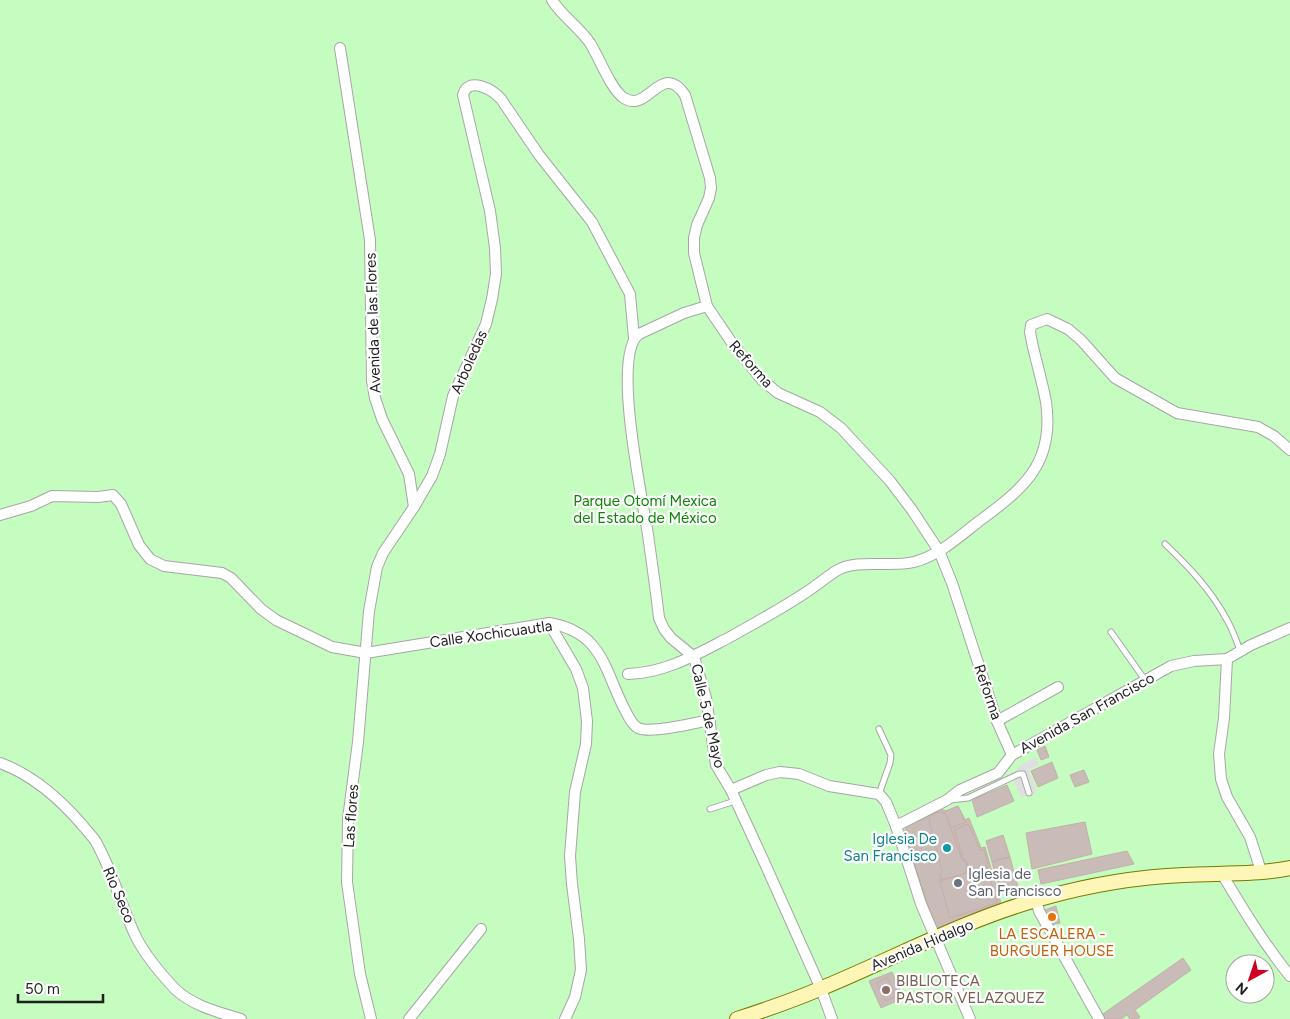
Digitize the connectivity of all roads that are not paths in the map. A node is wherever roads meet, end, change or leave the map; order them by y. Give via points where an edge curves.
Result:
1 (552, 0) edge
2 (340, 48) dead end
3 (707, 306) junction
4 (634, 338) junction
5 (1290, 450) edge
6 (414, 507) junction
7 (0, 515) edge
8 (1165, 544) dead end
9 (939, 550) junction
10 (549, 623) junction
11 (1290, 628) edge
12 (1111, 632) dead end
13 (1241, 652) junction
14 (366, 653) junction
15 (694, 657) junction
16 (1227, 659) junction
17 (628, 674) dead end
18 (1146, 681) junction
19 (1058, 687) dead end
20 (710, 720) junction
21 (997, 722) junction
22 (879, 729) dead end
23 (1012, 755) junction
24 (0, 763) edge
25 (731, 790) junction
26 (1029, 793) dead end
27 (879, 794) junction
28 (735, 800) junction
29 (947, 800) junction
30 (710, 808) dead end
31 (896, 826) junction
32 (1290, 868) edge
33 (1261, 871) junction
34 (1222, 874) junction
35 (1036, 900) junction
36 (481, 929) dead end
37 (936, 938) junction
38 (1290, 976) edge
39 (821, 989) junction
40 (240, 1019) edge
41 (371, 1019) edge
42 (409, 1019) edge
43 (565, 1019) edge
44 (736, 1019) edge
45 (832, 1019) edge
46 (970, 1019) edge
47 (1099, 1019) edge

1 - 3 street, Reforma via 589,42 616,92 625,99 642,99 664,83 672,82 685,95 710,178 709,198 694,238 694,253
2 - 6 street, Avenida de las Flores via 370,240 372,381 382,419 409,474
3 - 4 street via 658,324
3 - 9 street, Reforma via 762,380 778,393 820,412 842,428 890,481
4 - 6 street, Arboledas via 630,294 592,222 539,155 501,99 494,92 468,86 463,95 490,210 496,274 486,324 453,396 432,476
4 - 15 street, Calle 5 de Mayo via 628,371 628,410 659,618 671,638
5 - 9 street via 1258,427 1177,413 1162,405 1115,378 1081,340 1047,319 1031,325 1046,403 1047,428 1037,468 1027,482 995,510
6 - 14 street, Las flores via 377,567
7 - 14 street, Calle Xochicuautla via 52,496 113,495 121,504 139,545 150,559 164,566 222,574 231,578 276,620 332,647
8 - 13 lane via 1209,591 1228,620
9 - 15 street via 915,562 851,565 837,571 792,602
9 - 21 street, Reforma
10 - 14 street, Calle Xochicuautla
10 - 20 street, Calle Xochicuautla via 571,629 600,654 634,725 655,730
10 - 43 street via 576,669 583,688 587,721 586,744 575,792 570,856 581,970 575,997
11 - 13 street, Avenida San Francisco
12 - 18 lane
13 - 16 street, Avenida San Francisco
14 - 41 street, Las flores via 348,819 347,882 360,974
15 - 17 street via 652,672
15 - 20 street, Calle 5 de Mayo
16 - 18 street, Avenida San Francisco via 1171,666
16 - 33 street via 1219,754 1221,779 1227,797 1250,836
18 - 23 street, Avenida San Francisco
19 - 21 street
20 - 25 street, Calle 5 de Mayo via 716,766
21 - 23 street, Reforma
22 - 27 lane via 891,755
23 - 29 street, Avenida San Francisco via 998,773 960,790
24 - 40 street, Rio Seco via 38,784 70,811 95,840 137,938 176,989 210,1009
25 - 27 street via 780,772 798,774 830,786
25 - 28 street, Calle 5 de Mayo
26 - 29 lane via 1023,774 1019,774 968,798
27 - 31 street
28 - 30 lane
28 - 39 street, Calle 5 de Mayo
29 - 31 street, Avenida San Francisco
31 - 37 street
32 - 33 main road, Avenida Hidalgo
33 - 34 main road, Avenida Hidalgo
34 - 35 main road, Avenida Hidalgo via 1128,880
34 - 38 street
35 - 37 main road, Avenida Hidalgo
35 - 47 street
36 - 42 street
37 - 39 main road, Avenida Hidalgo
37 - 46 street
39 - 44 main road, Avenida Hidalgo
39 - 45 street, Calle 5 de Mayo

